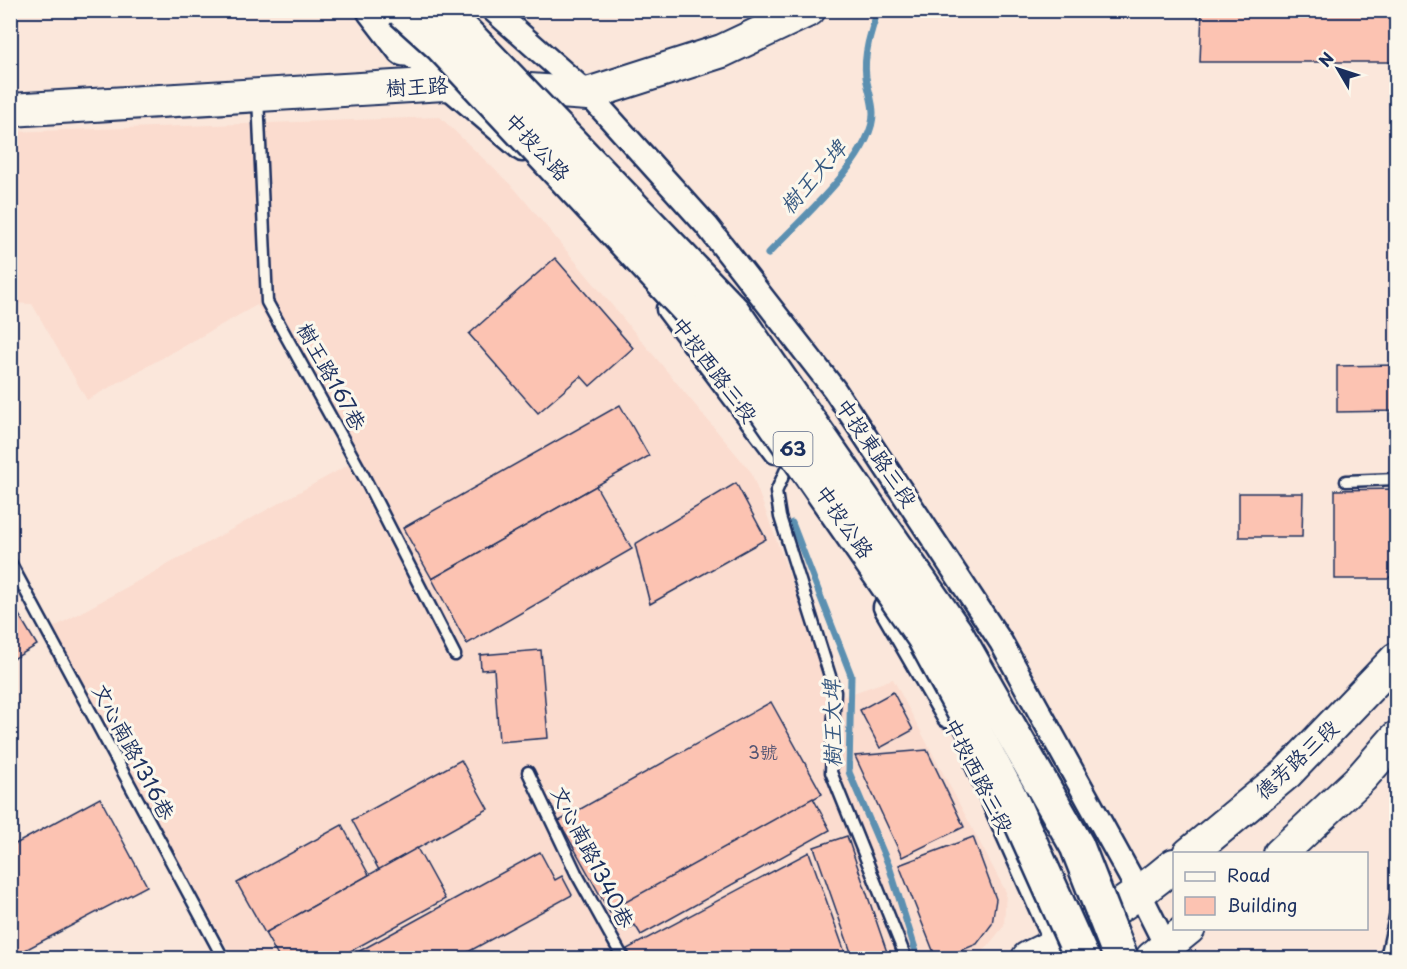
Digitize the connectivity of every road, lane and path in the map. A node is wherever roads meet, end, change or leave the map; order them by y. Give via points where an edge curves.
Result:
1 (359, 10) edge
2 (374, 10) edge
3 (402, 10) edge
4 (442, 10) edge
5 (494, 10) edge
6 (809, 10) edge
7 (404, 49) junction
8 (444, 84) junction
9 (588, 94) junction
10 (258, 97) junction
11 (10, 110) edge
12 (756, 287) junction
13 (690, 335) junction
14 (788, 467) junction
15 (1396, 479) edge
16 (1346, 481) dead end
17 (10, 562) edge
18 (455, 655) dead end
19 (1390, 672) edge
20 (1396, 738) edge
21 (528, 772) dead end
22 (1191, 852) edge
23 (1282, 852) edge
24 (1173, 867) edge
25 (1140, 894) junction
26 (1396, 912) edge
27 (1170, 948) edge
28 (1067, 954) edge
29 (223, 958) edge
30 (623, 958) edge
31 (906, 958) edge
32 (1028, 958) edge
33 (1121, 958) edge
34 (1386, 958) edge

1 - 7 street, 中投西路三段
2 - 7 main road
3 - 28 main road, 中投公路 / 63, bridge via 441,45 718,341 923,636 1009,795
4 - 33 main road, 中投公路 / 63, bridge via 733,312 955,632 1077,846
5 - 9 street, 中投東路三段
6 - 9 street, 樹王路 via 722,51
7 - 8 street, 中投西路三段
8 - 9 street, 樹王路
8 - 10 street, 樹王路
8 - 13 street, 中投西路三段 via 535,162 611,240
9 - 12 street, 中投東路三段 via 708,226
10 - 11 street, 樹王路
10 - 18 lane, 樹王路167巷 via 267,302 364,477
12 - 13 street via 760,320 739,348 714,350
12 - 25 street, 中投東路三段 via 834,389 1001,642
13 - 14 street, 中投西路三段
14 - 28 street, 中投西路三段 via 890,614 976,764
14 - 31 lane via 776,492 780,517 835,692 831,772
15 - 16 lane
17 - 29 lane, 文心南路1316巷
19 - 22 street, 德芳路三段 via 1287,773
20 - 23 street via 1362,777
21 - 30 lane, 文心南路1340巷 via 576,873
24 - 25 street
25 - 27 street, 中投東路三段
25 - 28 street
26 - 34 lane
28 - 32 street

